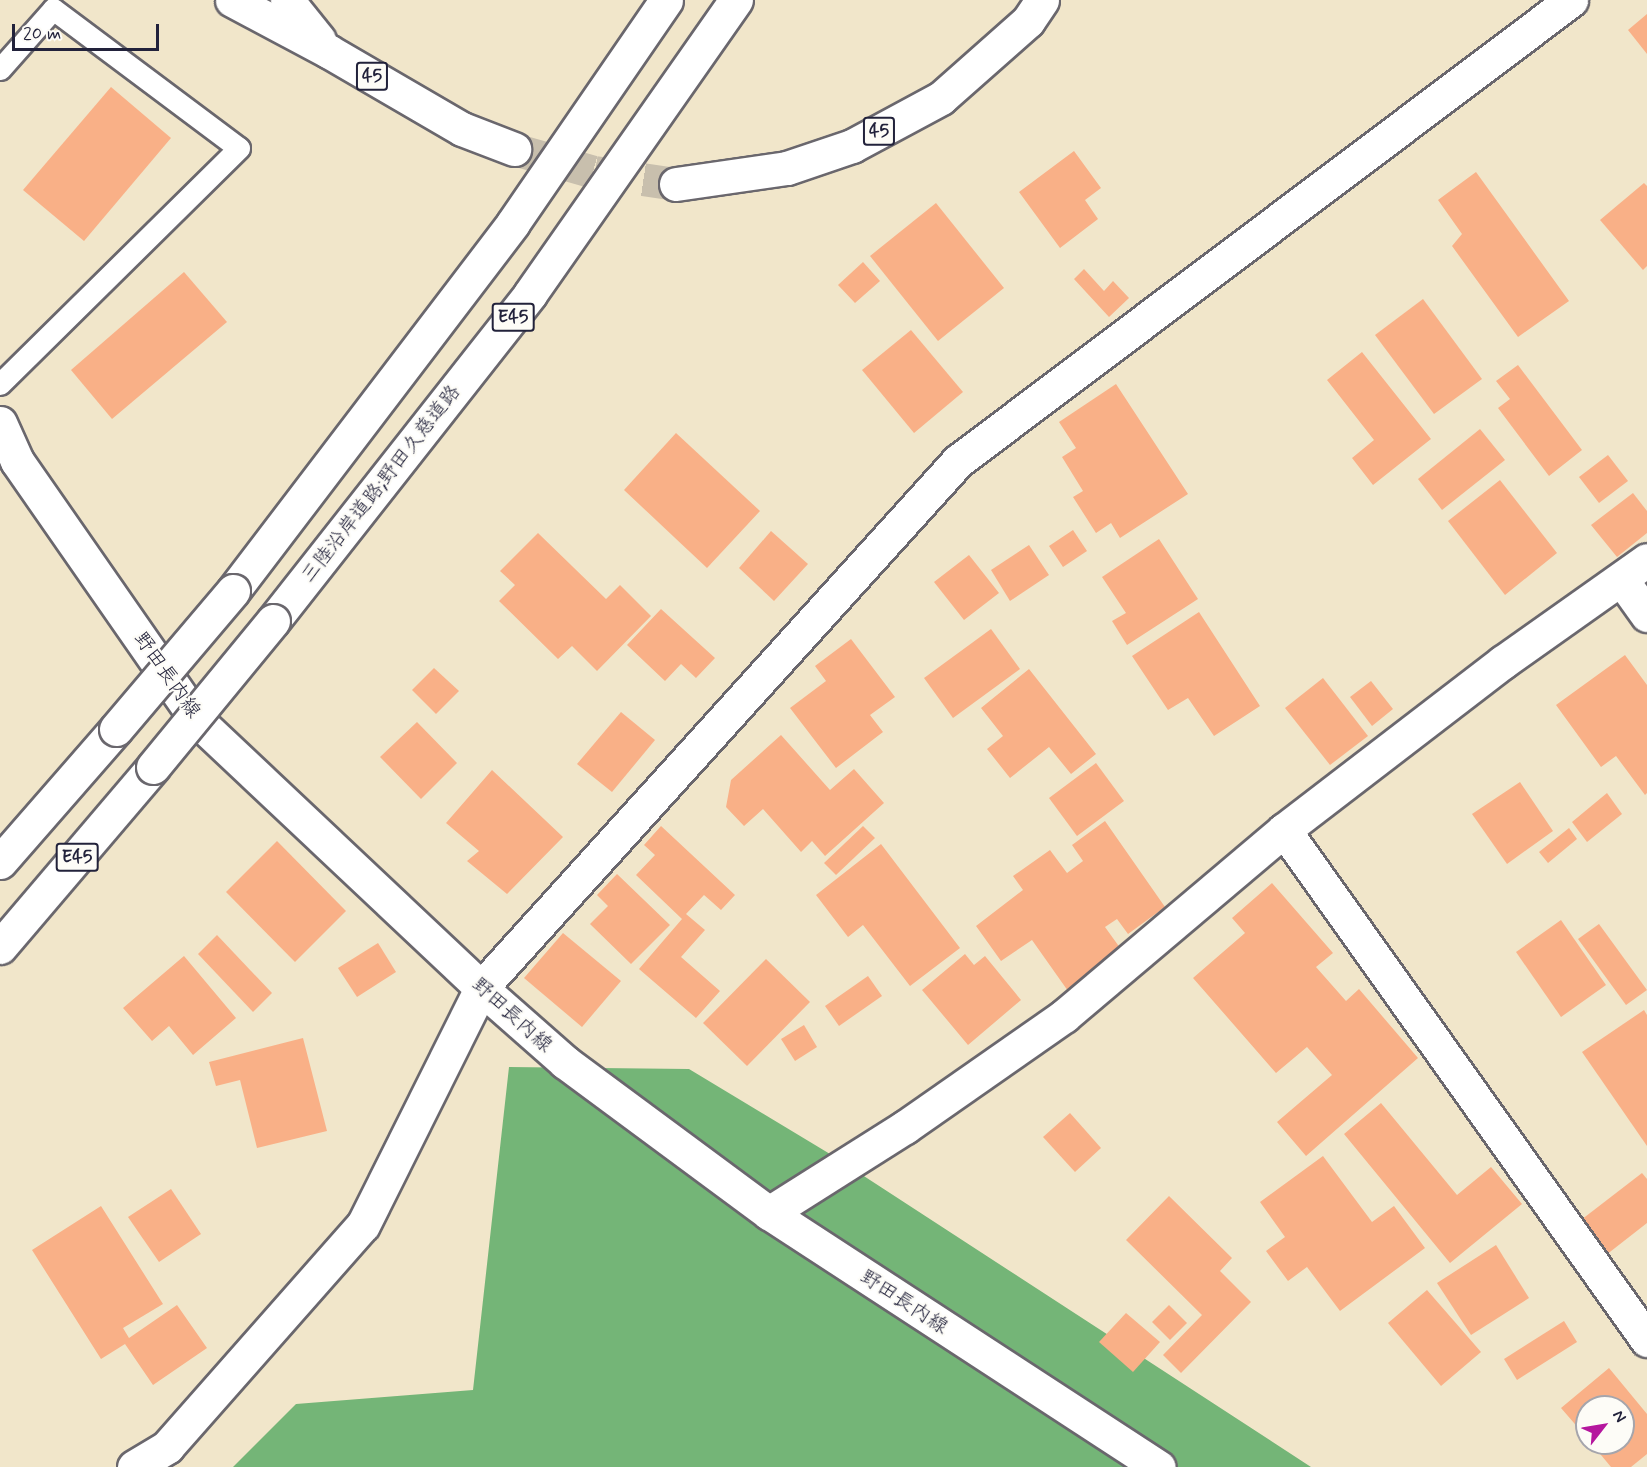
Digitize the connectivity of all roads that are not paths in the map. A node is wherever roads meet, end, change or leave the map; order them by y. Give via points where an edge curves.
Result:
1 (232, 0) edge
2 (287, 0) edge
3 (666, 0) edge
4 (736, 0) edge
5 (1042, 0) edge
6 (1570, 0) edge
7 (328, 51) junction
8 (0, 69) edge
9 (514, 149) tunnel mouth
10 (676, 183) tunnel mouth
11 (0, 384) edge
12 (0, 423) edge
13 (1647, 560) edge
14 (1622, 580) junction
15 (1647, 615) edge
16 (1284, 830) junction
17 (0, 862) edge
18 (0, 946) edge
19 (481, 988) junction
20 (769, 1213) junction
21 (1647, 1340) edge
22 (134, 1467) edge
23 (1158, 1467) edge

1 - 7 main road, 45
2 - 7 main road, 45
3 - 17 main road, E45, bridge via 513,223 233,591
4 - 18 main road, 三陸沿岸道路;野田久慈道路 / E45, bridge via 530,294 273,621
5 - 10 main road, 45 via 1028,21 941,98 852,146 787,168
6 - 19 main road via 958,461
7 - 9 main road, 45 via 462,129
8 - 11 lane via 52,9 239,148
12 - 19 main road, 野田長内線 via 18,461 197,720
13 - 14 main road
14 - 15 main road
14 - 16 main road via 1503,662
16 - 20 main road via 1064,1016 905,1127
16 - 21 main road
19 - 20 main road, 野田長内線 via 565,1062
19 - 22 main road via 363,1225 167,1447
20 - 23 main road, 野田長内線

